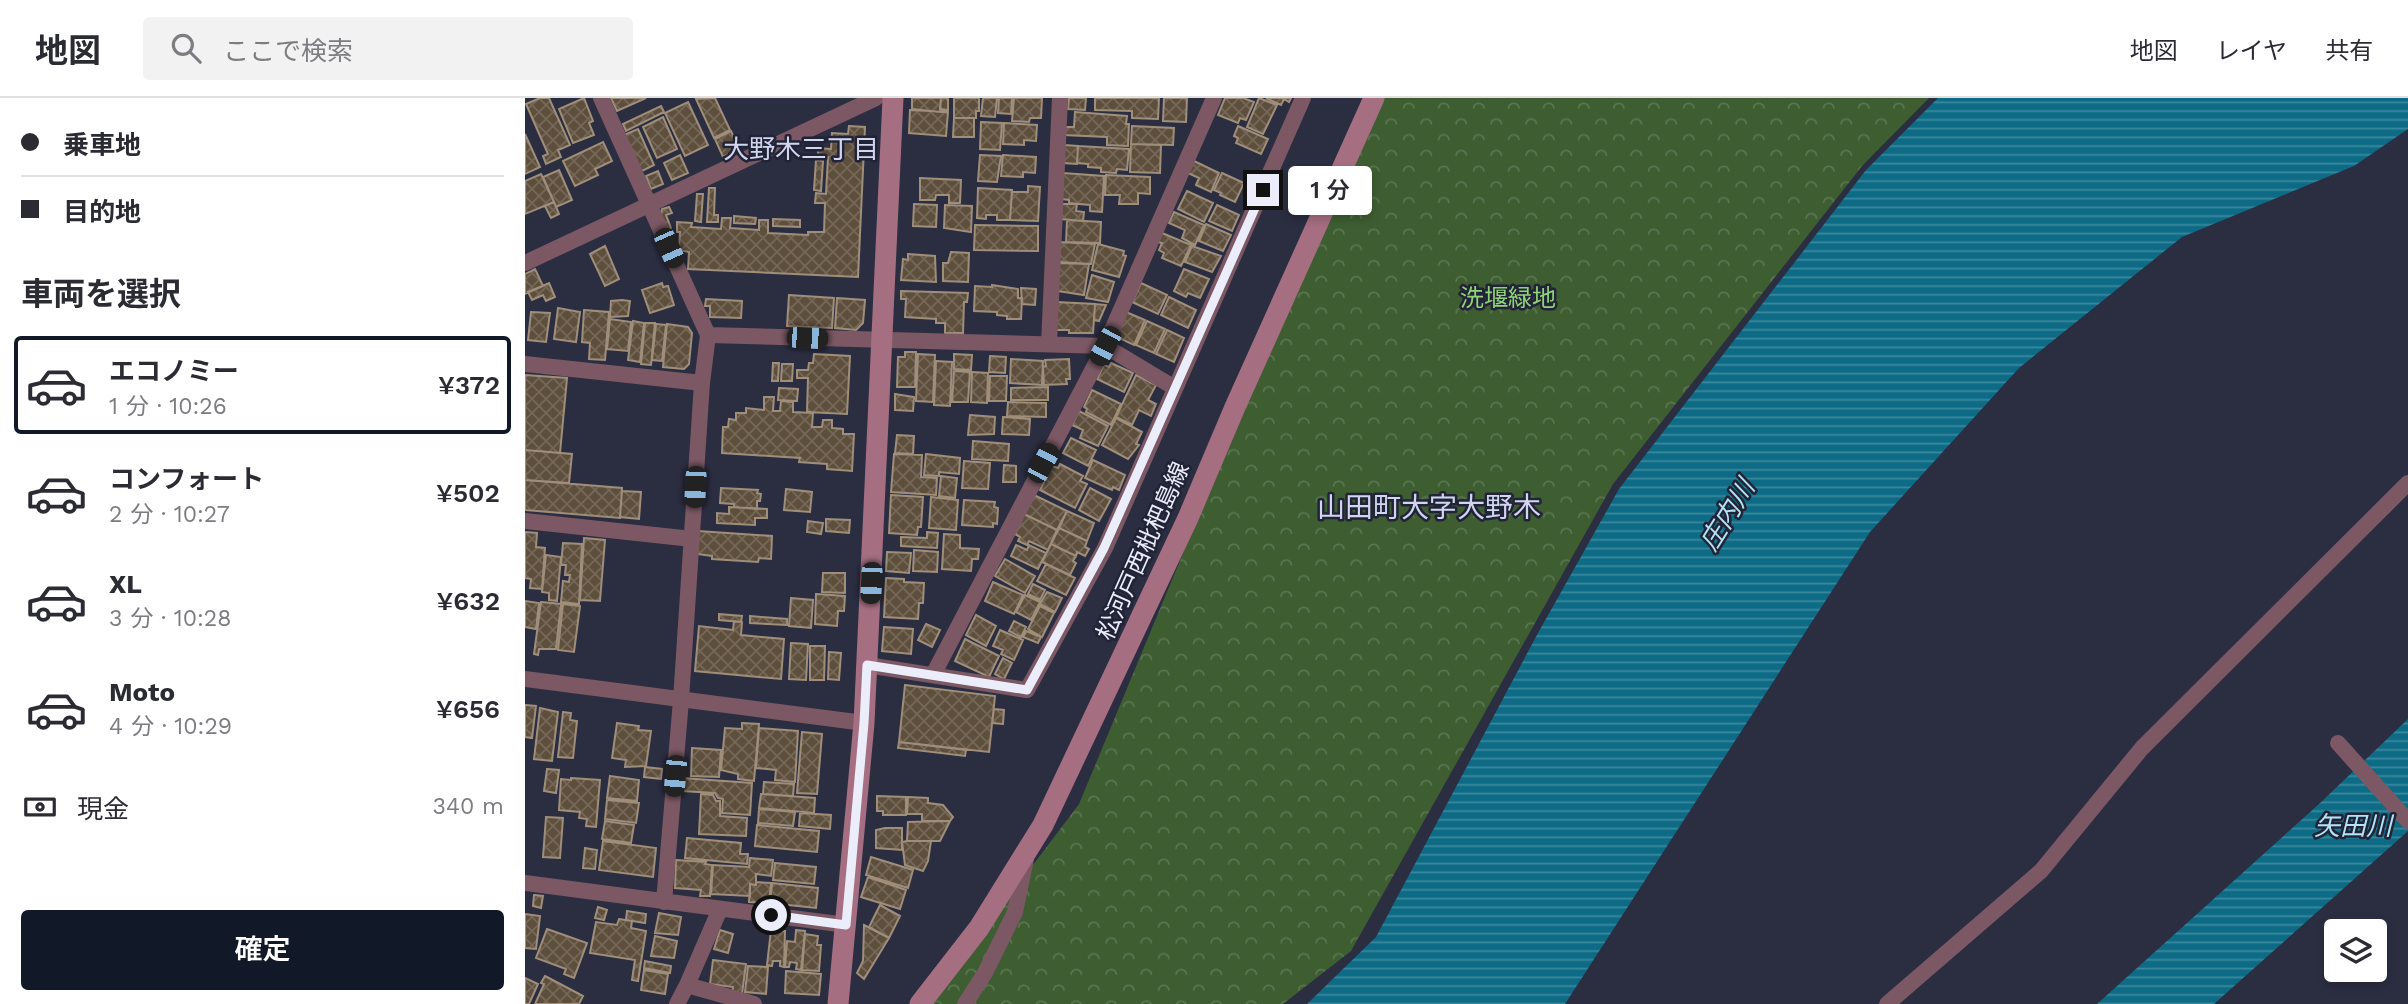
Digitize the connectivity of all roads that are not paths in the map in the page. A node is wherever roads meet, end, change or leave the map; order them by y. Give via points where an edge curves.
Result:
1 (601, 98) edge
2 (876, 98) edge
3 (893, 98) edge
4 (1060, 98) edge
5 (1214, 98) edge
6 (1303, 98) edge
7 (1374, 98) edge
8 (649, 205) junction
9 (525, 263) edge
10 (708, 335) junction
11 (882, 340) junction
12 (1049, 344) junction
13 (1105, 346) junction
14 (525, 364) edge
15 (702, 383) junction
16 (1175, 388) junction
17 (2408, 483) edge
18 (525, 521) edge
19 (692, 538) junction
20 (867, 665) junction
21 (933, 675) junction
22 (525, 679) edge
23 (681, 700) junction
24 (864, 723) junction
25 (2338, 743) dead end
26 (2408, 821) edge
27 (1028, 850) junction
28 (525, 883) edge
29 (664, 902) junction
30 (720, 909) junction
31 (846, 925) junction
32 (687, 985) junction
33 (677, 1004) edge
34 (754, 1004) edge
35 (838, 1004) edge
36 (920, 1004) edge
37 (965, 1004) edge
38 (1887, 1004) edge

1 - 8 street
2 - 8 street
3 - 11 main road
4 - 12 street
5 - 13 street
6 - 16 street
7 - 27 main road, 松河戸西枇杷島線 via 1183,530
8 - 9 street
8 - 10 street
10 - 11 street
10 - 15 street
11 - 12 street
11 - 20 main road
12 - 13 street
13 - 16 street
13 - 21 street
14 - 15 street
15 - 19 street
16 - 21 street via 1104,548 1027,690
17 - 38 street via 2142,747 2041,871
18 - 19 street
19 - 23 street
20 - 21 street
20 - 24 main road
22 - 23 street
23 - 24 street
23 - 29 street
24 - 31 main road
25 - 26 street
27 - 36 main road, 松河戸西枇杷島線 via 979,928
27 - 37 street via 1015,912
28 - 29 street
29 - 30 street
30 - 31 street
30 - 32 street
31 - 35 main road
32 - 33 street
32 - 34 street

